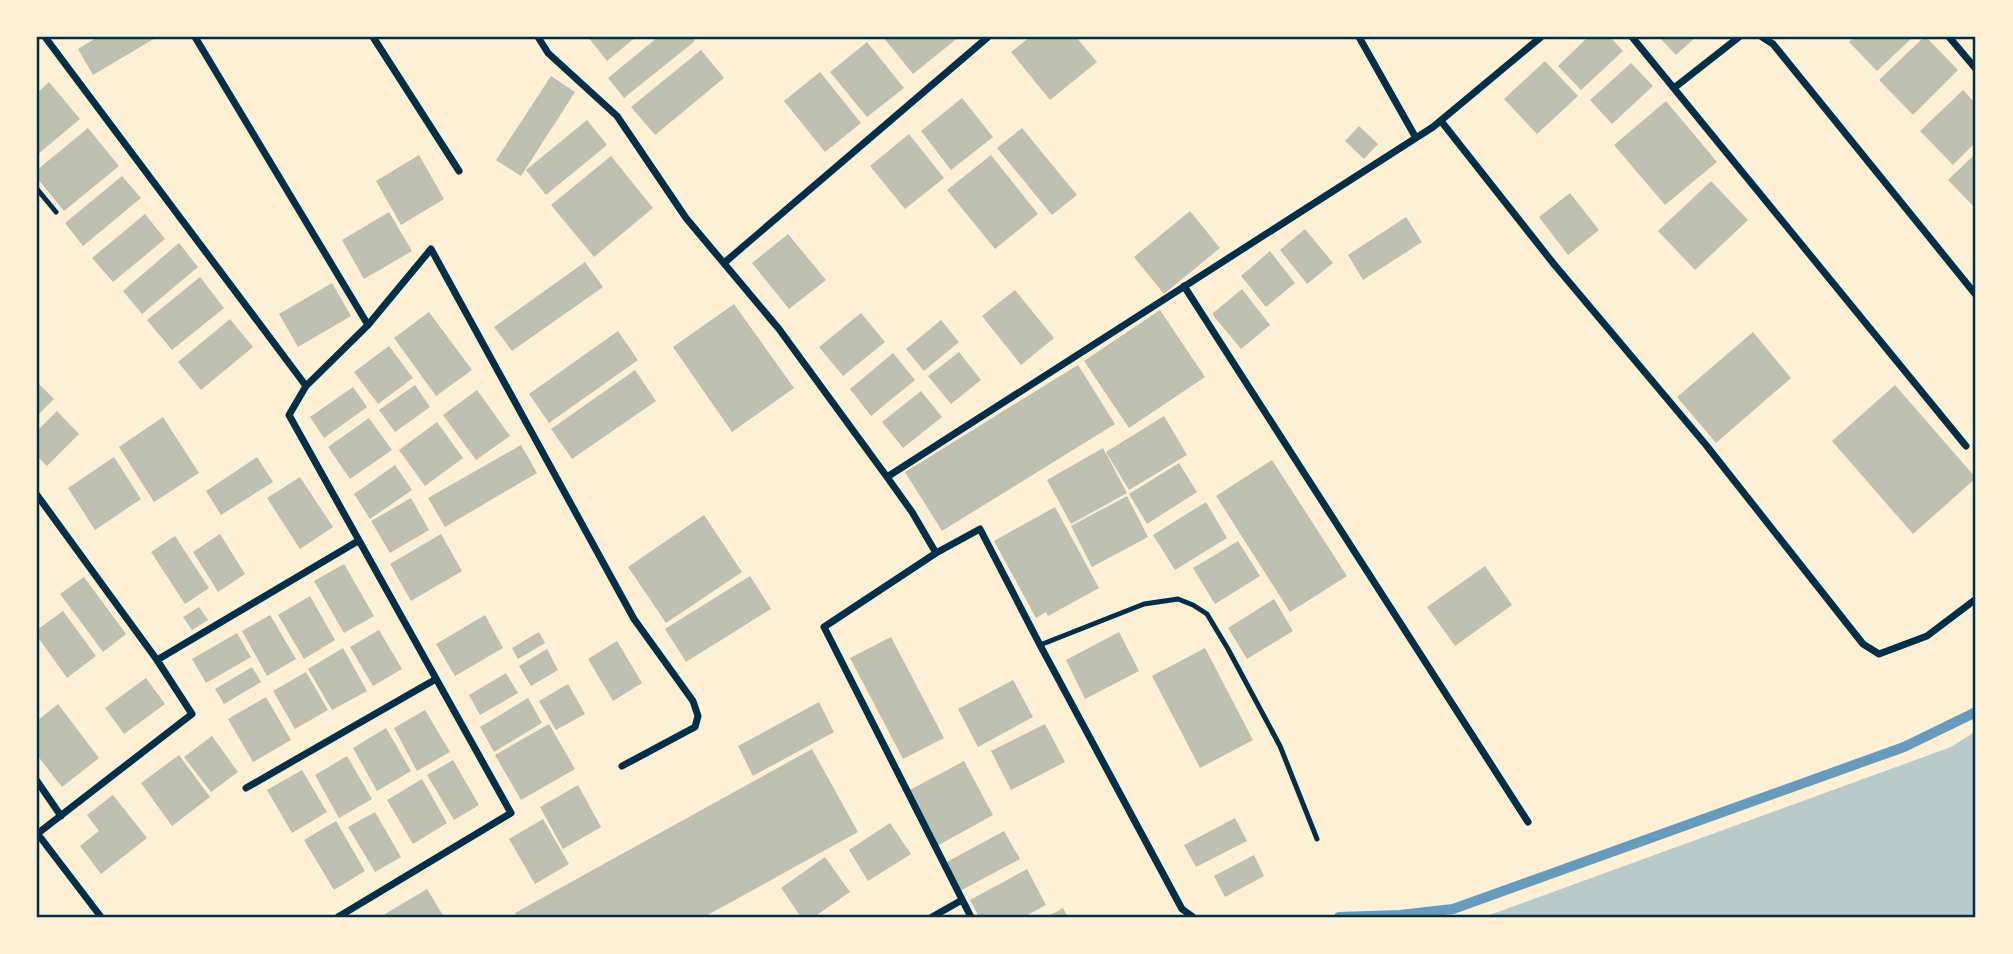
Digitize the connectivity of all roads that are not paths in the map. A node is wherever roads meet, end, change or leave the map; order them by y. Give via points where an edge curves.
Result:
1 (45, 37) edge
2 (195, 37) edge
3 (373, 37) edge
4 (538, 37) edge
5 (988, 37) edge
6 (1359, 37) edge
7 (1541, 37) edge
8 (1632, 37) edge
9 (1739, 37) edge
10 (1762, 37) edge
11 (1949, 37) edge
12 (1976, 69) edge
13 (1674, 88) junction
14 (1441, 121) junction
15 (1416, 138) junction
16 (459, 172) dead end
17 (37, 189) edge
18 (56, 212) dead end
19 (724, 263) junction
20 (1184, 286) junction
21 (1976, 295) edge
22 (368, 325) junction
23 (306, 386) junction
24 (1966, 446) dead end
25 (887, 477) junction
26 (37, 495) edge
27 (358, 541) junction
28 (936, 554) junction
29 (1976, 600) edge
30 (1040, 645) junction
31 (157, 660) junction
32 (436, 679) junction
33 (622, 766) dead end
34 (37, 781) edge
35 (246, 788) dead end
36 (61, 816) junction
37 (1528, 822) dead end
38 (37, 833) edge
39 (1317, 839) dead end
40 (962, 900) junction
41 (101, 917) edge
42 (338, 917) edge
43 (932, 917) edge
44 (971, 917) edge
45 (1193, 917) edge

1 - 23 street
2 - 22 street
3 - 16 street
4 - 19 street via 548,53 617,116 686,218
5 - 19 street
6 - 15 street
7 - 14 street
8 - 13 street
9 - 13 street
10 - 21 street via 1773,44
11 - 12 street
13 - 24 street
14 - 15 street
14 - 29 street via 1863,644 1879,654 1927,636
15 - 20 street
17 - 18 lane
19 - 25 street via 779,329
20 - 25 street
20 - 37 street
22 - 23 street
22 - 33 street via 431,249 634,619 693,701 698,716 695,727
23 - 27 street via 289,415
25 - 28 street
26 - 31 street
27 - 31 street
27 - 32 street
28 - 30 street via 980,529
28 - 40 street via 824,627
30 - 39 lane via 1144,604 1178,599 1207,614 1280,746
30 - 45 street via 1182,909
31 - 36 street via 192,714
32 - 35 street
32 - 42 street via 511,813
34 - 36 street
36 - 38 street
38 - 41 street
40 - 43 street
40 - 44 street

